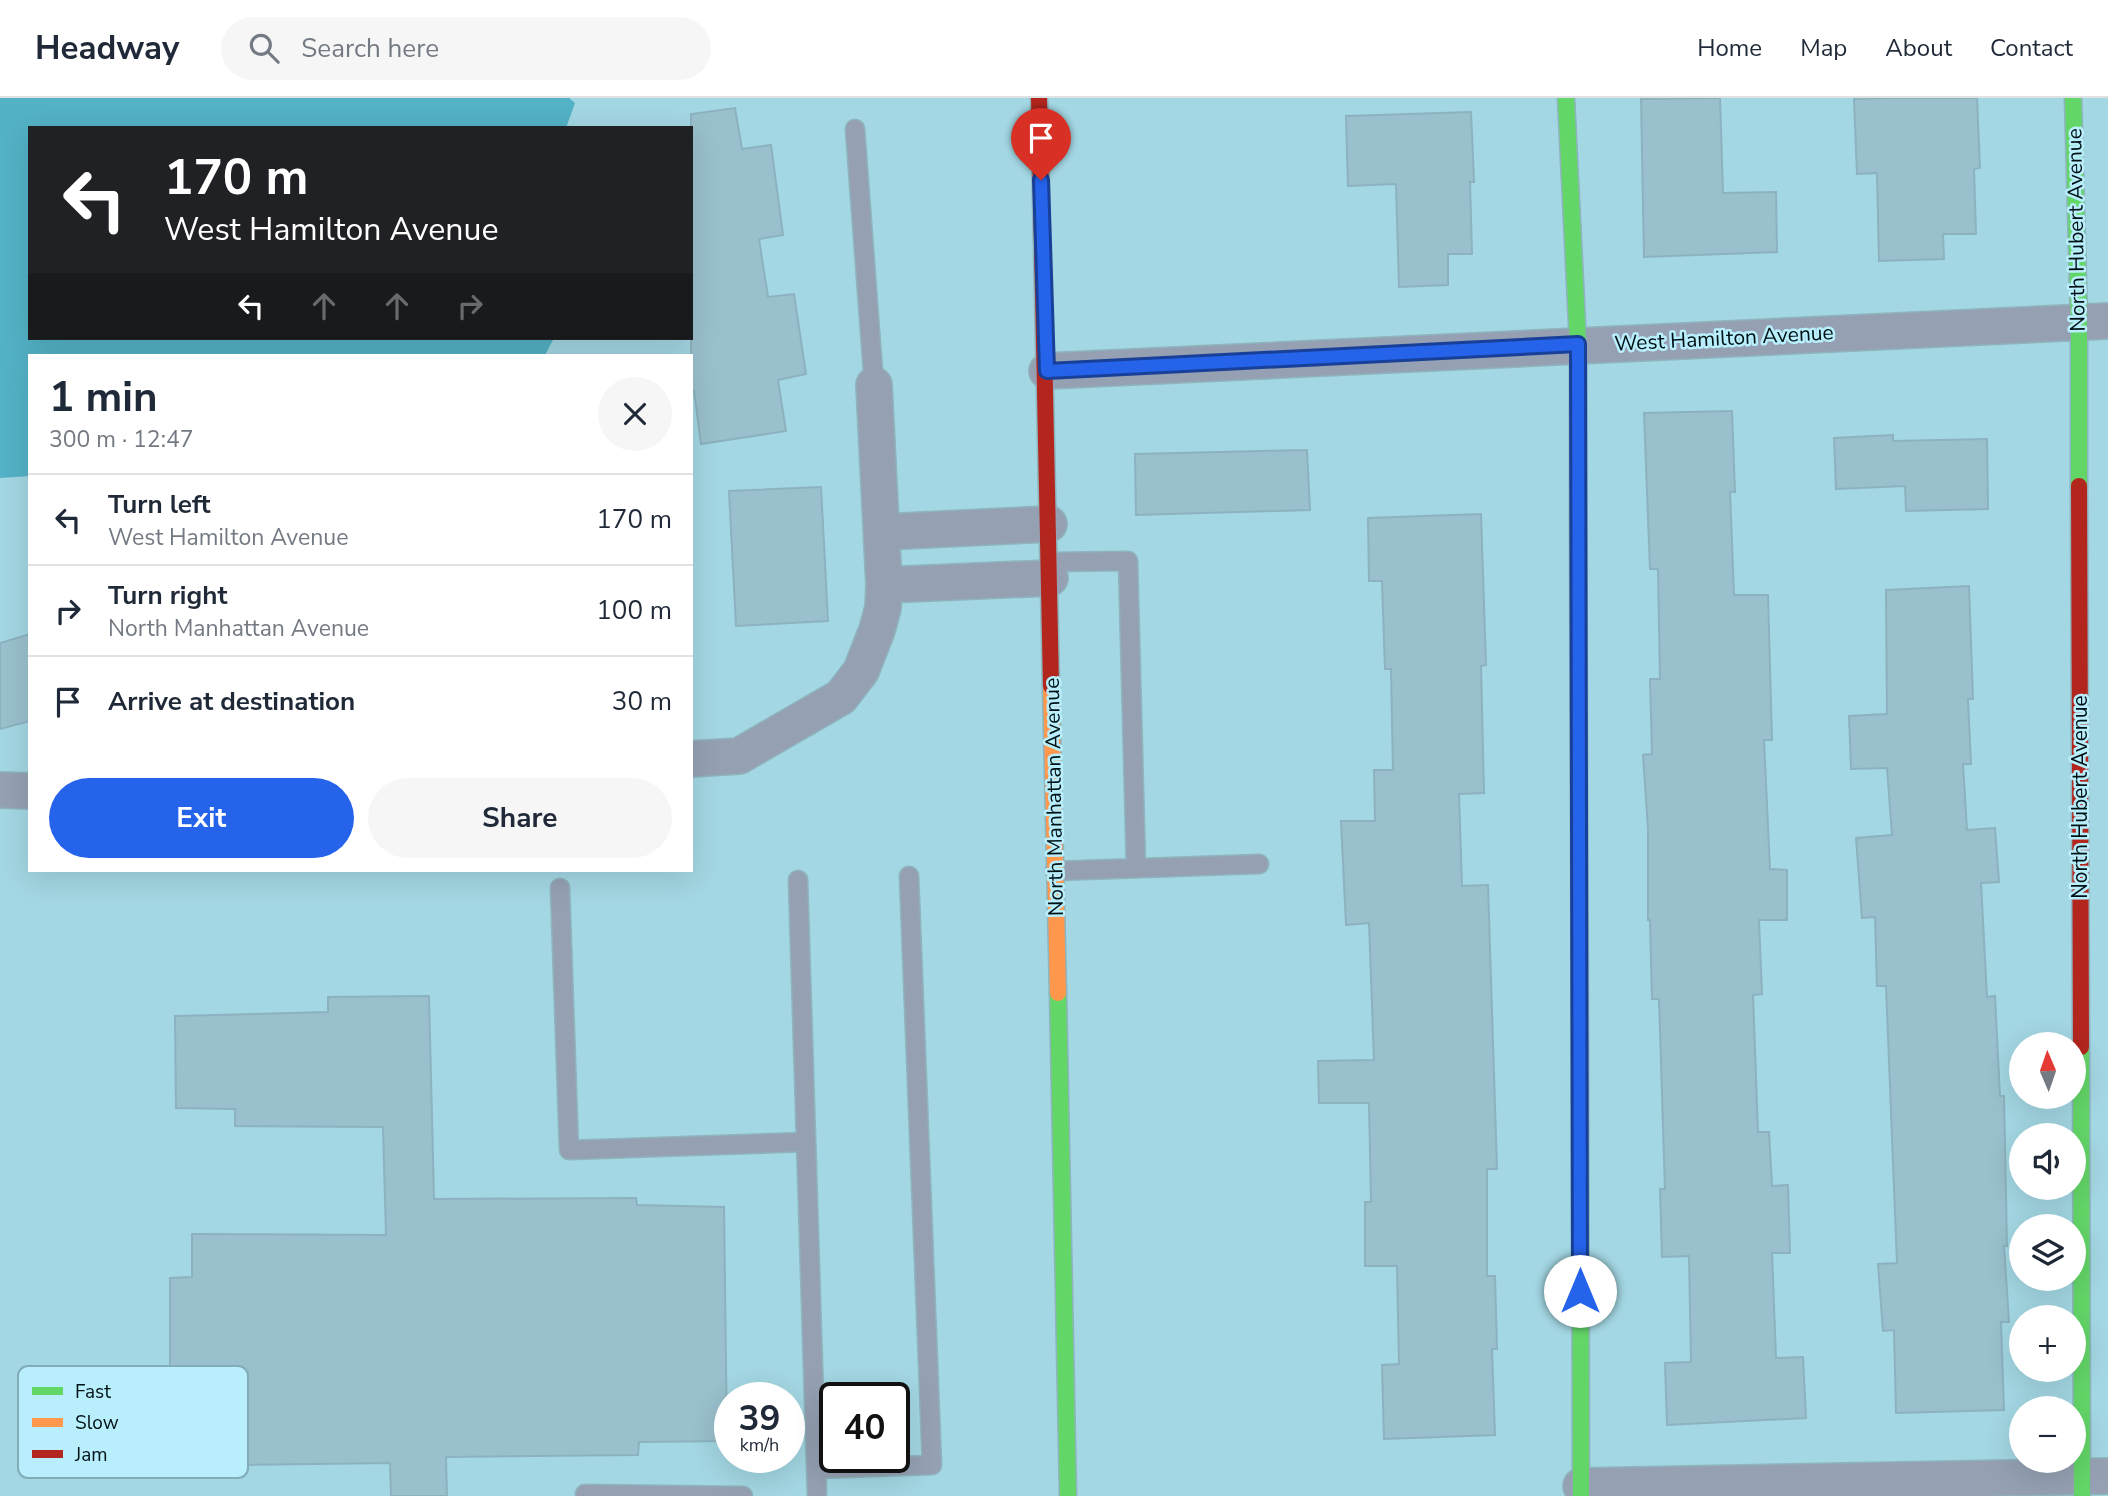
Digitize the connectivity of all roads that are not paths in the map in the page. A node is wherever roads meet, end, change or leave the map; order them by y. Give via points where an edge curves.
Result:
1 (1039, 98) edge
2 (1566, 98) edge
3 (2073, 98) edge
4 (856, 129) dead end
5 (2094, 321) edge
6 (1578, 344) junction
7 (1047, 371) junction
8 (874, 386) joint
9 (1049, 524) junction
10 (882, 531) junction
11 (1050, 570) junction
12 (884, 585) junction
13 (693, 759) edge
14 (0, 790) edge
15 (28, 791) edge
16 (1259, 864) dead end
17 (1136, 868) junction
18 (1055, 871) junction
19 (909, 876) dead end
20 (798, 880) dead end
21 (560, 888) dead end
22 (806, 1142) junction
23 (816, 1469) junction
24 (2091, 1483) edge
25 (1581, 1491) edge
26 (585, 1494) dead end
27 (743, 1496) edge
28 (817, 1496) edge
29 (1068, 1496) edge

1 - 7 street, North Manhattan Avenue
2 - 6 street
3 - 5 street, North Hubert Avenue
4 - 8 lane
5 - 6 street, West Hamilton Avenue
5 - 24 street, North Hubert Avenue
6 - 7 street, West Hamilton Avenue
6 - 25 street
7 - 9 street, North Manhattan Avenue
8 - 10 street
9 - 10 street
9 - 11 street, North Manhattan Avenue
10 - 12 street
11 - 12 street
11 - 17 lane via 1128,561
11 - 18 street, North Manhattan Avenue
12 - 13 street via 883,608 865,661 841,697 739,756
14 - 15 street
16 - 17 lane
17 - 18 lane
18 - 29 street, North Manhattan Avenue
19 - 23 lane via 932,1465
20 - 22 lane
21 - 22 lane via 569,1150
22 - 23 lane
23 - 28 lane
24 - 25 street
26 - 27 lane

